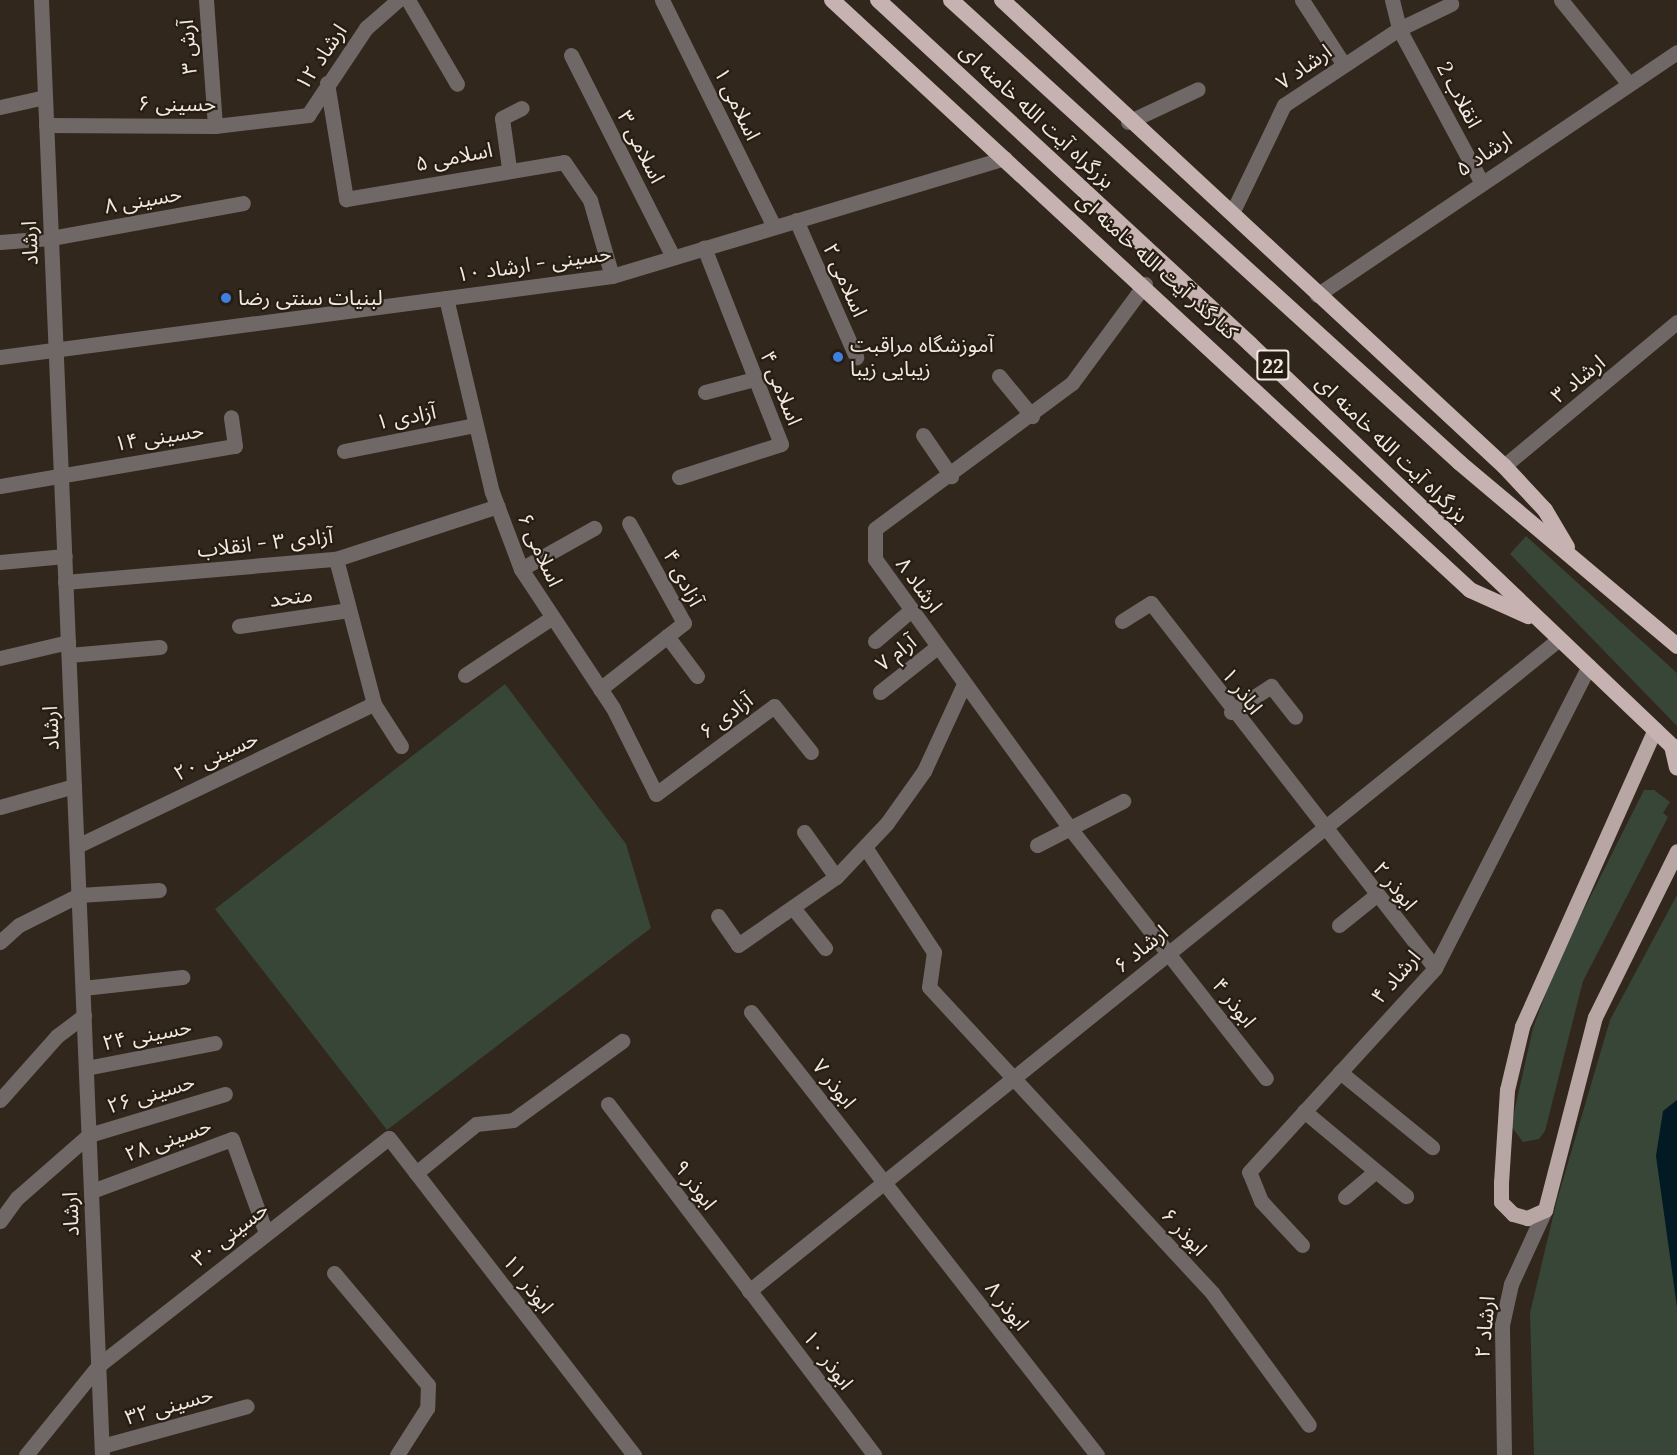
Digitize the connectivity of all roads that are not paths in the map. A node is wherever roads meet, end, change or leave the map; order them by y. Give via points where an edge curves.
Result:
1 (41, 0) edge
2 (206, 0) edge
3 (398, 0) edge
4 (408, 0) edge
5 (662, 0) edge
6 (832, 0) edge
7 (878, 0) edge
8 (951, 0) edge
9 (1002, 0) edge
10 (1302, 0) edge
11 (1392, 0) edge
12 (1561, 0) edge
13 (1451, 4) dead end
14 (1399, 29) junction
15 (1677, 52) edge
16 (571, 55) dead end
17 (1344, 65) junction
18 (327, 83) junction
19 (457, 84) dead end
20 (1629, 84) junction
21 (971, 86) junction
22 (1198, 89) dead end
23 (45, 96) junction
24 (0, 107) edge
25 (522, 108) dead end
26 (953, 109) junction
27 (308, 116) joint
28 (1128, 122) junction
29 (46, 125) junction
30 (215, 126) junction
31 (1005, 158) junction
32 (509, 168) junction
33 (1481, 181) junction
34 (243, 203) dead end
35 (1232, 213) junction
36 (796, 220) junction
37 (774, 227) junction
38 (51, 238) junction
39 (0, 242) edge
40 (704, 248) junction
41 (673, 257) junction
42 (612, 276) junction
43 (1145, 284) junction
44 (1317, 295) junction
45 (446, 298) junction
46 (1677, 322) edge
47 (1250, 344) junction
48 (1369, 345) junction
49 (56, 350) junction
50 (0, 357) edge
51 (856, 357) dead end
52 (1352, 364) junction
53 (1232, 366) junction
54 (999, 376) dead end
55 (754, 379) junction
56 (705, 392) dead end
57 (1032, 416) junction
58 (231, 417) dead end
59 (475, 425) junction
60 (923, 435) dead end
61 (345, 451) dead end
62 (1504, 466) junction
63 (61, 473) junction
64 (951, 476) junction
65 (679, 477) dead end
66 (0, 486) edge
67 (498, 506) junction
68 (629, 523) dead end
69 (594, 528) dead end
70 (65, 556) junction
71 (336, 559) junction
72 (1575, 560) junction
73 (0, 562) edge
74 (521, 569) junction
75 (65, 582) junction
76 (349, 610) junction
77 (911, 610) junction
78 (551, 618) junction
79 (1122, 621) dead end
80 (1541, 622) junction
81 (239, 626) dead end
82 (667, 636) junction
83 (1559, 639) junction
84 (875, 640) dead end
85 (1677, 646) edge
86 (937, 647) junction
87 (160, 648) dead end
88 (68, 649) junction
89 (0, 658) edge
90 (1589, 666) junction
91 (465, 675) dead end
92 (697, 676) dead end
93 (964, 684) junction
94 (600, 689) junction
95 (880, 692) dead end
96 (374, 704) junction
97 (1231, 712) junction
98 (1295, 717) dead end
99 (1663, 737) junction
100 (401, 746) dead end
101 (812, 752) dead end
102 (1677, 767) edge
103 (74, 786) junction
104 (656, 794) joint
105 (1123, 801) dead end
106 (0, 807) edge
107 (1069, 827) junction
108 (1323, 829) junction
109 (804, 832) dead end
110 (1036, 845) dead end
111 (77, 846) junction
112 (865, 847) junction
113 (1677, 851) edge
114 (836, 877) junction
115 (159, 890) dead end
116 (79, 896) junction
117 (1375, 896) junction
118 (794, 909) junction
119 (718, 916) dead end
120 (1339, 925) dead end
121 (0, 942) edge
122 (825, 948) dead end
123 (1169, 953) junction
124 (1435, 968) junction
125 (182, 977) dead end
126 (83, 988) junction
127 (751, 1012) dead end
128 (84, 1016) junction
129 (622, 1041) dead end
130 (216, 1043) dead end
131 (86, 1068) junction
132 (1340, 1072) junction
133 (1013, 1078) junction
134 (1266, 1078) dead end
135 (225, 1094) dead end
136 (0, 1100) edge
137 (608, 1104) dead end
138 (1304, 1111) junction
139 (89, 1135) junction
140 (389, 1138) joint
141 (1432, 1147) dead end
142 (1376, 1171) junction
143 (416, 1173) junction
144 (884, 1182) junction
145 (92, 1191) junction
146 (1406, 1196) dead end
147 (1345, 1197) dead end
148 (1545, 1210) junction
149 (0, 1221) edge
150 (266, 1233) junction
151 (1302, 1245) dead end
152 (334, 1273) dead end
153 (749, 1291) junction
154 (99, 1365) junction
155 (247, 1406) dead end
156 (1309, 1425) dead end
157 (102, 1451) edge
158 (26, 1455) edge
159 (397, 1455) edge
160 (634, 1455) edge
161 (874, 1455) edge
162 (1097, 1455) edge
163 (1504, 1455) edge

1 - 23 street, ارشاد
2 - 30 street, آرش ۳
3 - 18 street, ارشاد ۱۲ via 366,28
4 - 19 street
5 - 37 street, اسلامی ۱
6 - 26 highway, کنارگذر آیت الله خامنه ای
7 - 21 highway, بزرگراه آیت الله خامنه ای / 22
8 - 52 highway, بزرگراه آیت الله خامنه ای / 22
9 - 28 highway
10 - 17 street
11 - 14 street
12 - 20 street
13 - 14 street, ارشاد ۷
14 - 17 street, ارشاد ۷
14 - 33 street, انقلاب 2
15 - 20 street, ارشاد ۵
16 - 41 street, اسلامی ۳
17 - 35 street, ارشاد ۷ via 1284,105
18 - 27 street, ارشاد ۱۲
18 - 32 street, اسلامی ۵ via 346,199
20 - 33 street, ارشاد ۵
21 - 26 highway
21 - 47 highway, بزرگراه آیت الله خامنه ای / 22
22 - 28 street
23 - 24 street
23 - 29 street, ارشاد
25 - 32 street via 502,118
26 - 31 highway, کنارگذر آیت الله خامنه ای
27 - 30 street, حسینی ۶
28 - 35 highway
29 - 30 street, حسینی ۶
29 - 38 street, ارشاد
31 - 36 street, حسینی - ارشاد ۱۰
31 - 43 highway, کنارگذر آیت الله خامنه ای
32 - 42 street, اسلامی ۵ via 564,162 590,200
33 - 44 street, ارشاد ۵
34 - 38 street, حسینی ۸
35 - 44 highway
36 - 37 street, حسینی - ارشاد ۱۰
36 - 51 street, اسلامی ۲
37 - 40 street, حسینی - ارشاد ۱۰
38 - 39 street, حسینی ۸
38 - 49 street, ارشاد
40 - 41 street, حسینی - ارشاد ۱۰
40 - 55 street, اسلامی ۴
41 - 42 street, حسینی - ارشاد ۱۰
42 - 45 street, حسینی - ارشاد ۱۰
43 - 53 highway, کنارگذر آیت الله خامنه ای
43 - 57 street, ارشاد ۸ via 1072,383
44 - 48 highway
45 - 49 street, حسینی - ارشاد ۱۰
45 - 59 street, اسلامی ۶
46 - 62 street, ارشاد ۳
47 - 53 highway
47 - 80 highway, بزرگراه آیت الله خامنه ای / 22
48 - 52 highway
48 - 62 highway
49 - 50 street, حسینی - ارشاد ۱۰
49 - 63 street, ارشاد
52 - 72 highway, بزرگراه آیت الله خامنه ای / 22
53 - 80 highway, کنارگذر آیت الله خامنه ای via 1470,590
54 - 57 street
55 - 56 street
55 - 65 street, اسلامی ۴ via 781,444
57 - 64 street, ارشاد ۸
58 - 63 street, حسینی ۱۴ via 235,446
59 - 61 street, آزادی ۱
59 - 67 street, اسلامی ۶
60 - 64 street
62 - 72 highway via 1545,510
63 - 66 street
63 - 70 street, ارشاد
64 - 77 street, ارشاد ۸ via 875,529 875,559
67 - 71 street, آزادی ۳ - انقلاب
67 - 74 street, اسلامی ۶
68 - 82 street, آزادی ۴ via 684,623
69 - 74 street
70 - 73 street
70 - 75 street, ارشاد
71 - 75 street, آزادی ۳ - انقلاب
71 - 76 street
72 - 85 highway, بزرگراه آیت الله خامنه ای / 22
74 - 78 street, اسلامی ۶
75 - 88 street, ارشاد
76 - 81 street, متحد
76 - 96 street
77 - 84 street
77 - 86 street, ارشاد ۸
78 - 91 street
78 - 94 street, اسلامی ۶
79 - 97 street, اباذر ۱ via 1151,603
80 - 83 highway, بزرگراه آیت الله خامنه ای / 22
82 - 92 street
82 - 94 street, آزادی ۴
83 - 90 highway, بزرگراه آیت الله خامنه ای / 22
83 - 108 street, ارشاد ۶
86 - 93 street, ارشاد ۸
86 - 95 street, آرام ۷
87 - 88 street
88 - 89 street
88 - 103 street, ارشاد
90 - 99 highway, بزرگراه آیت الله خامنه ای / 22
90 - 124 street, ارشاد ۴
93 - 107 street, ارشاد ۸
93 - 112 street via 924,771
94 - 104 street, اسلامی ۶
96 - 100 street
96 - 111 street, حسینی ۲۰
97 - 98 street via 1271,686
97 - 108 street, اباذر ۱
99 - 102 highway
99 - 148 main road via 1522,1027 1507,1090 1501,1202 1513,1214 1527,1218
101 - 104 street, آزادی ۶ via 774,706
103 - 106 street
103 - 111 street, ارشاد
105 - 107 street
107 - 110 street
107 - 123 street, ارشاد ۸
108 - 117 street, ابوذر ۲
108 - 123 street, ارشاد ۶
109 - 114 street
111 - 116 street, ارشاد
112 - 114 street
112 - 133 street, ابوذر ۶ via 934,952 929,987
113 - 148 main road via 1595,1017
114 - 118 street
115 - 116 street
116 - 121 street via 19,925
116 - 126 street, ارشاد
117 - 120 street
117 - 124 street, ابوذر ۲
118 - 119 street via 738,945
118 - 122 street
123 - 133 street, ارشاد ۶
123 - 134 street, ابوذر ۴
124 - 132 street, ارشاد ۴
125 - 126 street
126 - 128 street, ارشاد
127 - 144 street, ابوذر ۷
128 - 131 street, ارشاد
128 - 136 street via 57,1036
129 - 143 street via 513,1120 476,1124
130 - 131 street, حسینی ۲۴
131 - 139 street, ارشاد
132 - 138 street, ارشاد ۴
132 - 141 street
133 - 144 street, ارشاد ۶
133 - 156 street, ابوذر ۶ via 1213,1294
135 - 139 street, حسینی ۲۶
137 - 153 street, ابوذر ۹
138 - 142 street
138 - 151 street, ارشاد ۴ via 1249,1172 1261,1201
139 - 145 street, ارشاد
139 - 149 street via 17,1198
140 - 143 street, ابوذر ۱۱
140 - 150 street, حسینی ۳۰
142 - 146 street
142 - 147 street
143 - 160 street, ابوذر ۱۱
144 - 153 street, ارشاد ۶
144 - 162 street, ابوذر ۸
145 - 150 street, حسینی ۲۸ via 232,1139
145 - 154 street, ارشاد
148 - 163 street, ارشاد ۲ via 1510,1284 1502,1325
150 - 154 street, حسینی ۳۰
152 - 159 street via 428,1385 428,1408
153 - 161 street, ابوذر ۱۰
154 - 157 street, ارشاد
154 - 158 street, حسینی ۳۰
155 - 157 street, حسینی ۳۲

